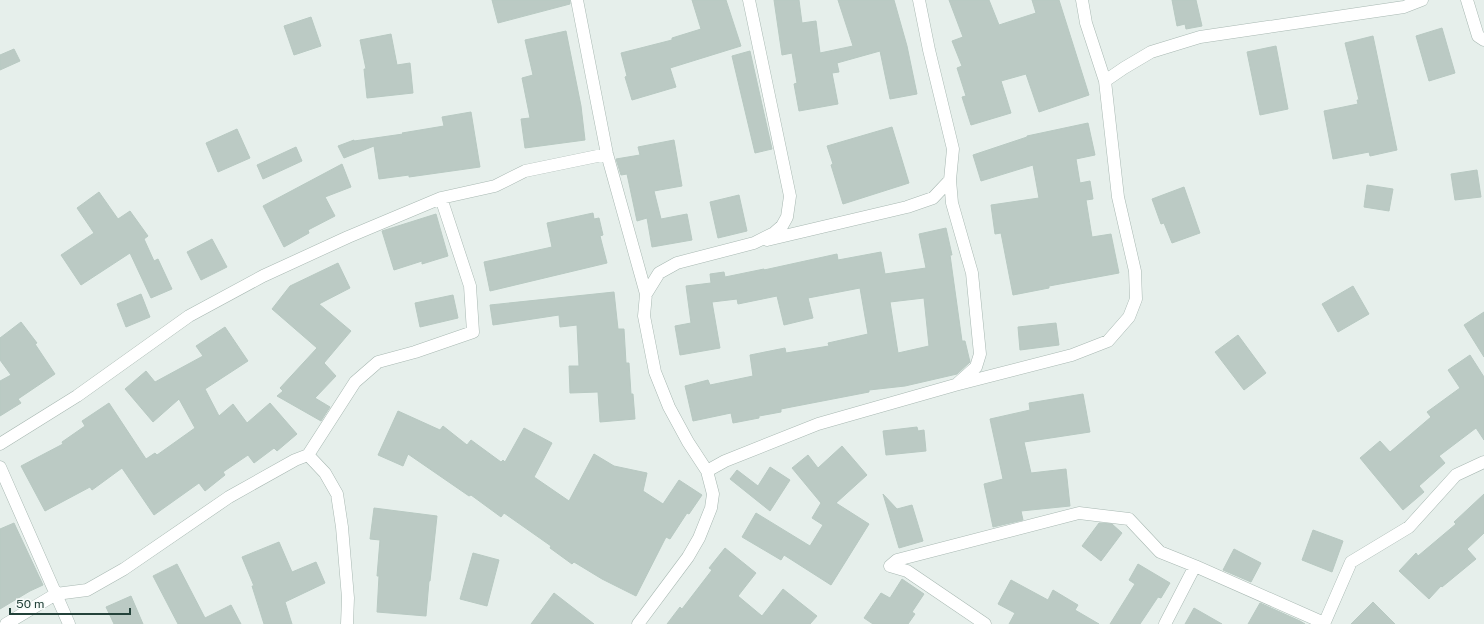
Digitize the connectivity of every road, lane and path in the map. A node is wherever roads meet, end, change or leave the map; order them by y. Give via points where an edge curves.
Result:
1 (577, 0) edge
2 (749, 0) edge
3 (919, 0) edge
4 (1082, 0) edge
5 (1422, 0) edge
6 (1467, 0) edge
7 (1481, 38) edge
8 (1484, 49) edge
9 (1105, 81) junction
10 (607, 154) junction
11 (950, 180) junction
12 (441, 198) junction
13 (754, 243) junction
14 (646, 294) junction
15 (955, 385) junction
16 (0, 444) edge
17 (308, 454) junction
18 (1484, 462) edge
19 (0, 467) edge
20 (707, 471) junction
21 (1195, 566) junction
22 (56, 594) junction
23 (6, 624) edge
24 (69, 624) edge
25 (347, 624) edge
26 (638, 624) edge
27 (985, 624) edge
28 (1165, 624) edge
29 (1324, 624) edge

1 - 10 street
2 - 13 street via 790,196 787,216 782,226
3 - 11 street via 953,148
4 - 9 street via 1086,23
5 - 9 street via 1404,7 1200,37 1150,52
6 - 7 street
7 - 8 street
9 - 15 street via 1118,197 1135,271 1136,299 1129,317 1108,341 1072,355
10 - 12 street via 525,171 494,186
10 - 14 street
11 - 13 street via 933,198 866,217
11 - 15 street via 952,203 972,273 980,354 976,367
12 - 16 street via 348,236 263,276 189,316 77,396
12 - 17 street via 470,286 473,332 378,362 355,382
13 - 14 street via 677,262 658,273
14 - 20 street via 644,316 655,372 669,407
15 - 20 street via 818,424 725,461
17 - 22 street via 229,497 124,569 87,590
17 - 25 street via 325,473 337,494 346,574
18 - 29 street via 1456,475 1409,527 1351,562
19 - 22 street
20 - 26 street via 713,494 711,508 699,538 688,557
21 - 27 street via 1160,552 1129,519 1079,513 897,560 890,566 907,570
21 - 28 street
21 - 29 street
22 - 23 street
22 - 24 street

